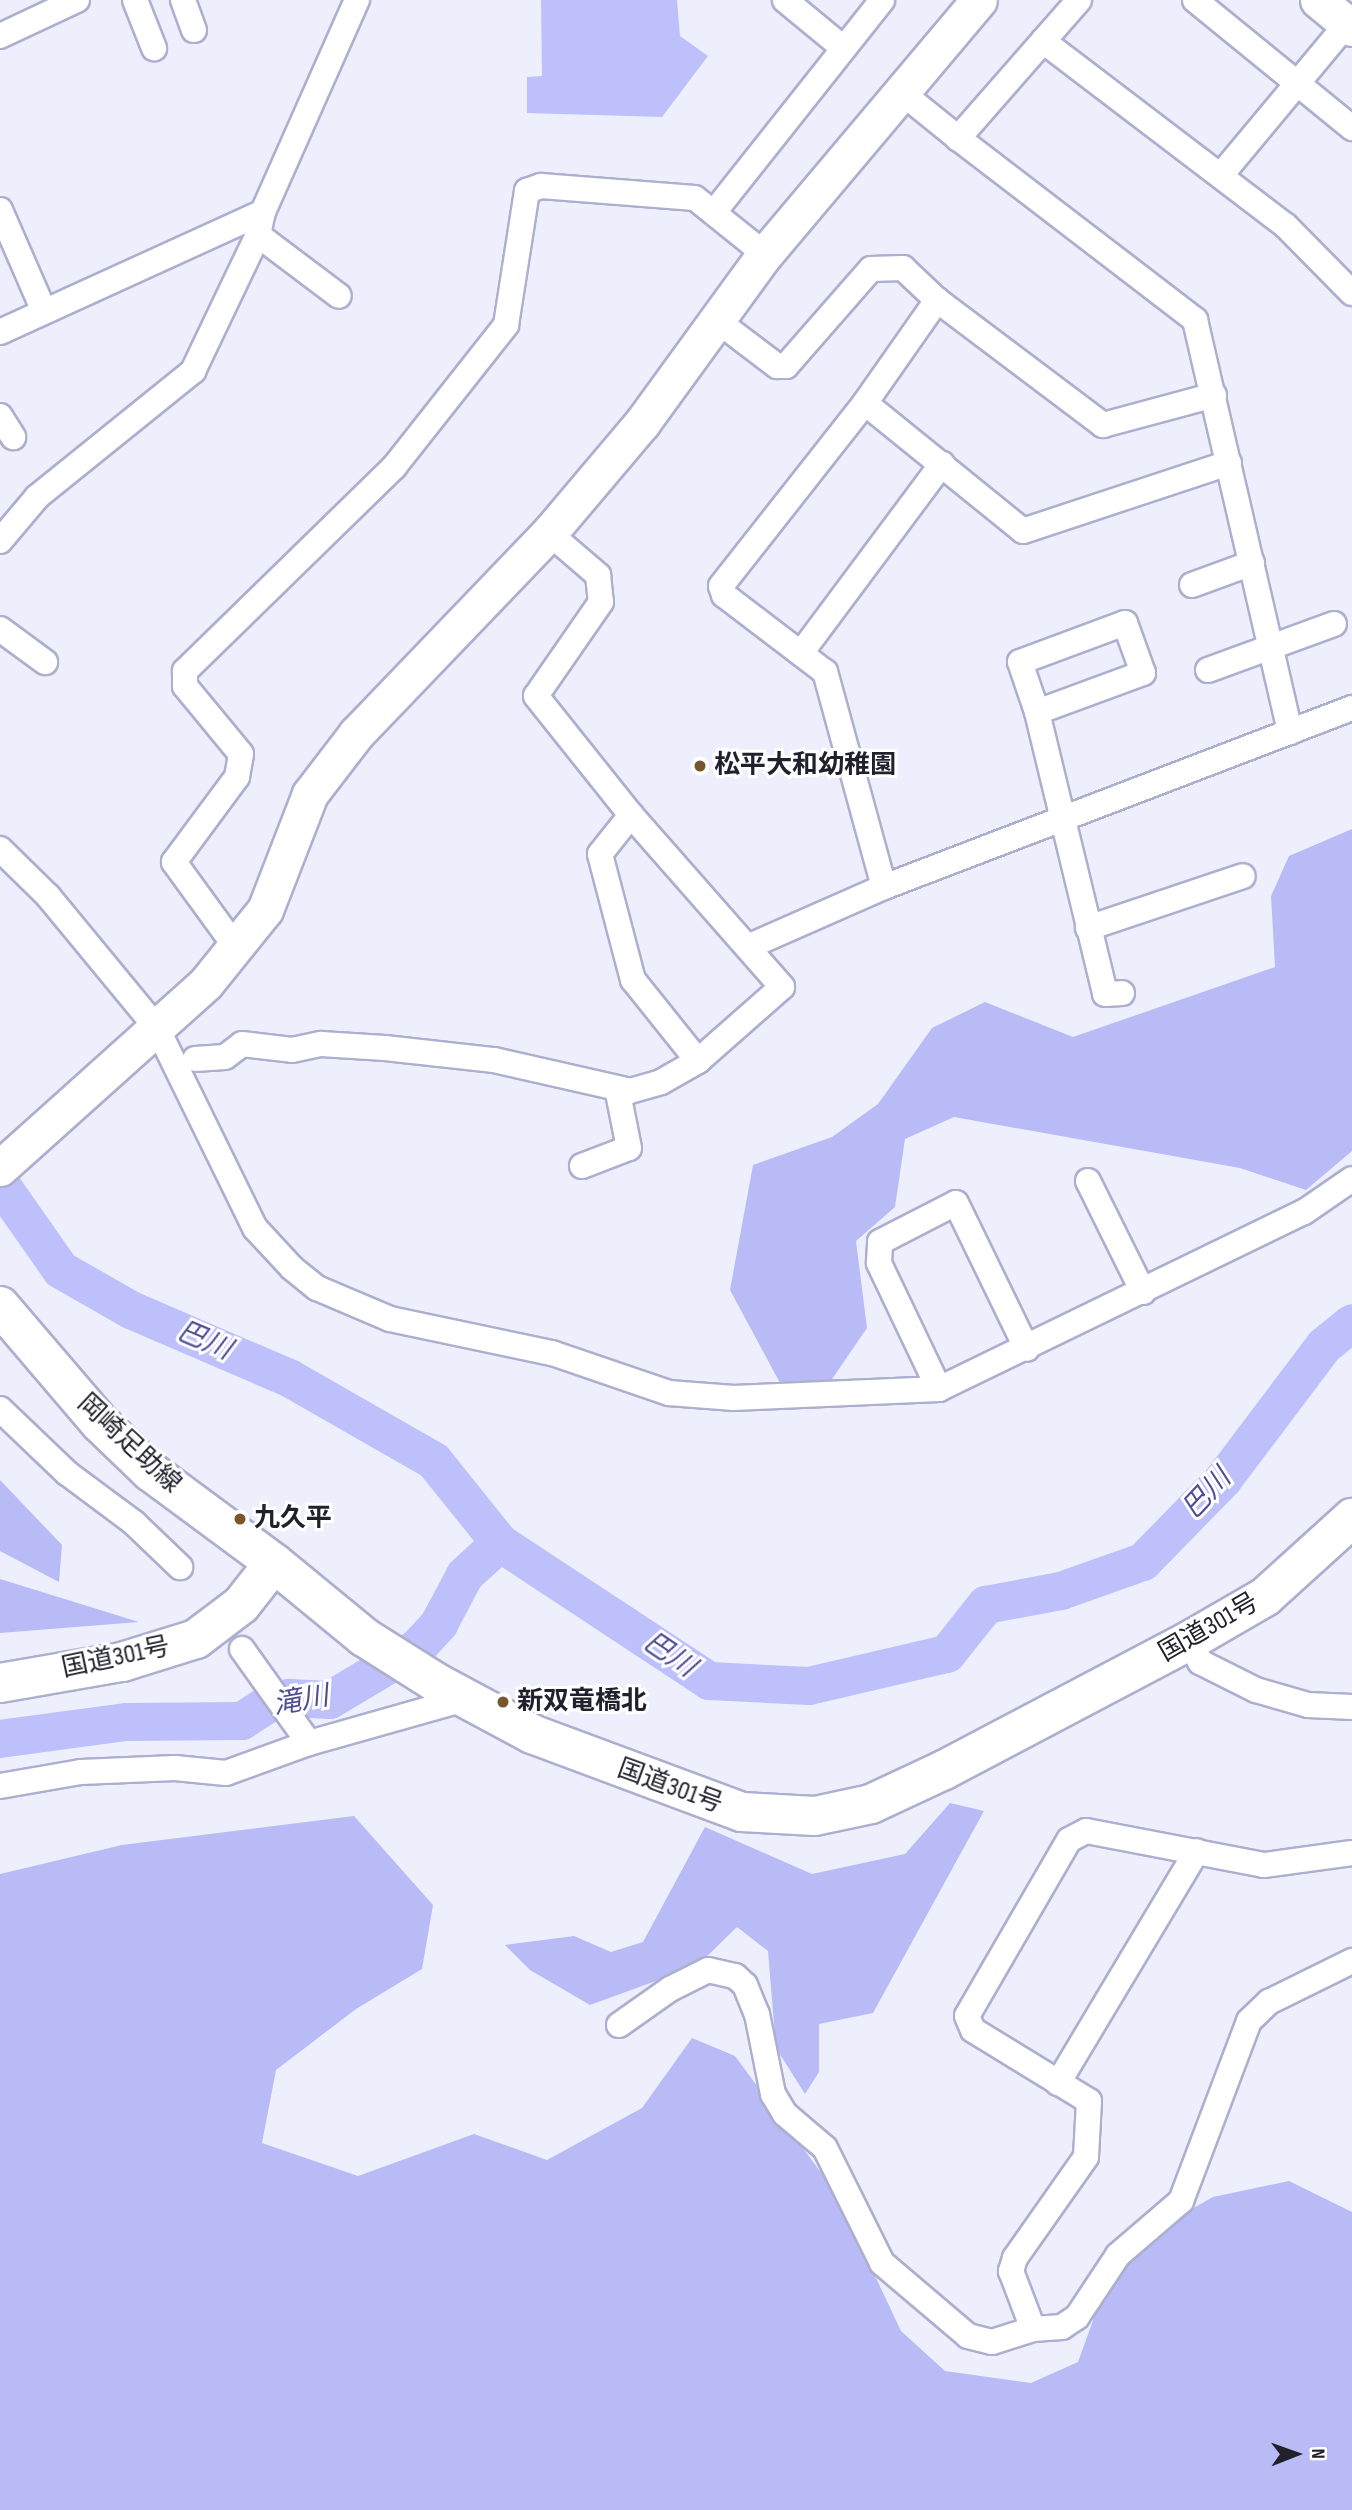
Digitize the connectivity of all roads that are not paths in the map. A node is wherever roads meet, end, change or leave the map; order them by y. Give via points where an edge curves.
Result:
1 (77, 0) edge
2 (135, 0) edge
3 (183, 0) edge
4 (357, 0) edge
5 (785, 0) edge
6 (882, 0) edge
7 (979, 0) edge
8 (1079, 0) edge
9 (1195, 0) edge
10 (1318, 0) edge
11 (1350, 26) edge
12 (194, 30) dead end
13 (0, 36) edge
14 (1043, 41) junction
15 (842, 47) junction
16 (153, 48) dead end
17 (1296, 84) junction
18 (901, 92) junction
19 (1352, 128) edge
20 (958, 138) junction
21 (1221, 175) junction
22 (0, 210) edge
23 (715, 211) junction
24 (260, 223) junction
25 (765, 254) junction
26 (1352, 293) edge
27 (339, 296) dead end
28 (939, 302) junction
29 (44, 311) junction
30 (715, 319) junction
31 (0, 332) edge
32 (1214, 395) junction
33 (865, 402) junction
34 (0, 416) edge
35 (13, 437) dead end
36 (1229, 463) junction
37 (942, 464) junction
38 (549, 533) junction
39 (0, 541) edge
40 (1252, 563) junction
41 (1192, 585) dead end
42 (1334, 624) dead end
43 (0, 629) edge
44 (1271, 647) junction
45 (801, 653) junction
46 (45, 662) dead end
47 (1208, 670) dead end
48 (1352, 708) edge
49 (1037, 712) junction
50 (1290, 732) junction
51 (631, 815) junction
52 (1061, 820) junction
53 (0, 849) edge
54 (1243, 876) dead end
55 (884, 887) junction
56 (1088, 928) junction
57 (235, 946) junction
58 (750, 946) junction
59 (1122, 993) dead end
60 (146, 1039) junction
61 (195, 1059) dead end
62 (698, 1061) junction
63 (617, 1088) junction
64 (582, 1166) dead end
65 (0, 1168) edge
66 (1352, 1179) edge
67 (1088, 1181) dead end
68 (1143, 1292) junction
69 (5, 1322) edge
70 (1027, 1349) junction
71 (939, 1389) junction
72 (0, 1409) edge
73 (1352, 1518) edge
74 (274, 1563) junction
75 (180, 1567) dead end
76 (1189, 1642) junction
77 (242, 1649) dead end
78 (0, 1683) edge
79 (451, 1691) junction
80 (1352, 1707) edge
81 (304, 1735) junction
82 (0, 1786) edge
83 (1198, 1851) junction
84 (1352, 1853) edge
85 (1352, 1961) edge
86 (620, 2025) dead end
87 (1058, 2082) junction
88 (1033, 2329) junction

1 - 13 street
2 - 16 street
3 - 12 street
4 - 24 street
5 - 15 street
6 - 15 street
7 - 18 street
8 - 14 street
9 - 17 street
10 - 11 street
11 - 17 street
14 - 20 street
14 - 21 street
15 - 23 street
17 - 19 street
17 - 21 street
18 - 20 street
18 - 25 street
20 - 32 street via 1195,320
21 - 26 street via 1286,226
22 - 29 street
23 - 25 street
23 - 57 street via 695,198 541,186 527,191 506,325 394,467 185,671 185,686 241,754 237,777 174,862
24 - 27 street
24 - 29 street
24 - 39 street via 193,371 37,497
25 - 30 street
28 - 30 street via 903,268 871,269 786,366 777,366
28 - 32 street via 1103,425
28 - 33 street
29 - 31 street
30 - 38 street via 642,423
32 - 36 street
33 - 37 street
33 - 45 street via 721,586 724,595
34 - 35 street
36 - 37 street via 1023,531
36 - 40 street
37 - 45 street
38 - 51 street via 598,575 601,602 536,696
38 - 57 street via 356,734 310,794 265,910
40 - 41 street
40 - 44 street
42 - 44 street
43 - 46 street
44 - 47 street
44 - 50 street
45 - 55 street via 825,672
48 - 50 street
49 - 49 street via 1020,663 1125,623 1143,673
49 - 52 street
50 - 52 street
51 - 58 street
51 - 62 street via 600,854 633,980
52 - 55 street
52 - 56 street
53 - 60 street via 48,896
54 - 56 street
55 - 58 street
56 - 59 street via 1105,994
57 - 60 street via 206,983
58 - 62 street via 782,987
60 - 65 street
60 - 71 street via 256,1228 292,1268 336,1297 390,1319 552,1353 669,1393 734,1398
61 - 63 street via 225,1057 243,1044 292,1050 321,1044 384,1048 494,1060
62 - 63 street via 661,1082 629,1091
63 - 64 street via 629,1148
66 - 68 street via 1304,1212
67 - 68 street
68 - 70 street
69 - 74 main road, 岡崎足助線 via 151,1472
70 - 71 street
70 - 71 street via 956,1203 880,1242 879,1263
72 - 75 street
73 - 76 main road, 国道301号 via 1265,1597
74 - 78 main road, 国道301号 via 242,1605 196,1639 122,1662
74 - 79 main road, 国道301号 via 365,1637
76 - 79 main road, 国道301号 via 908,1787 871,1804 815,1816 741,1812 702,1800 532,1734
76 - 80 street via 1200,1662 1256,1690 1308,1705
77 - 81 street
79 - 81 street
81 - 82 street via 226,1773 175,1768 81,1772
83 - 84 street via 1264,1865
83 - 87 street
83 - 87 street via 1086,1831 1069,1840 967,2016 973,2030
85 - 88 street via 1269,2002 1249,2021 1181,2201 1118,2255 1077,2317 1062,2327
86 - 88 street via 670,1989 708,1970 735,1976 745,1985 757,2014 773,2094 785,2114 825,2148 882,2263 968,2336 992,2342
87 - 88 street via 1089,2101 1086,2157 1014,2258 1012,2271

